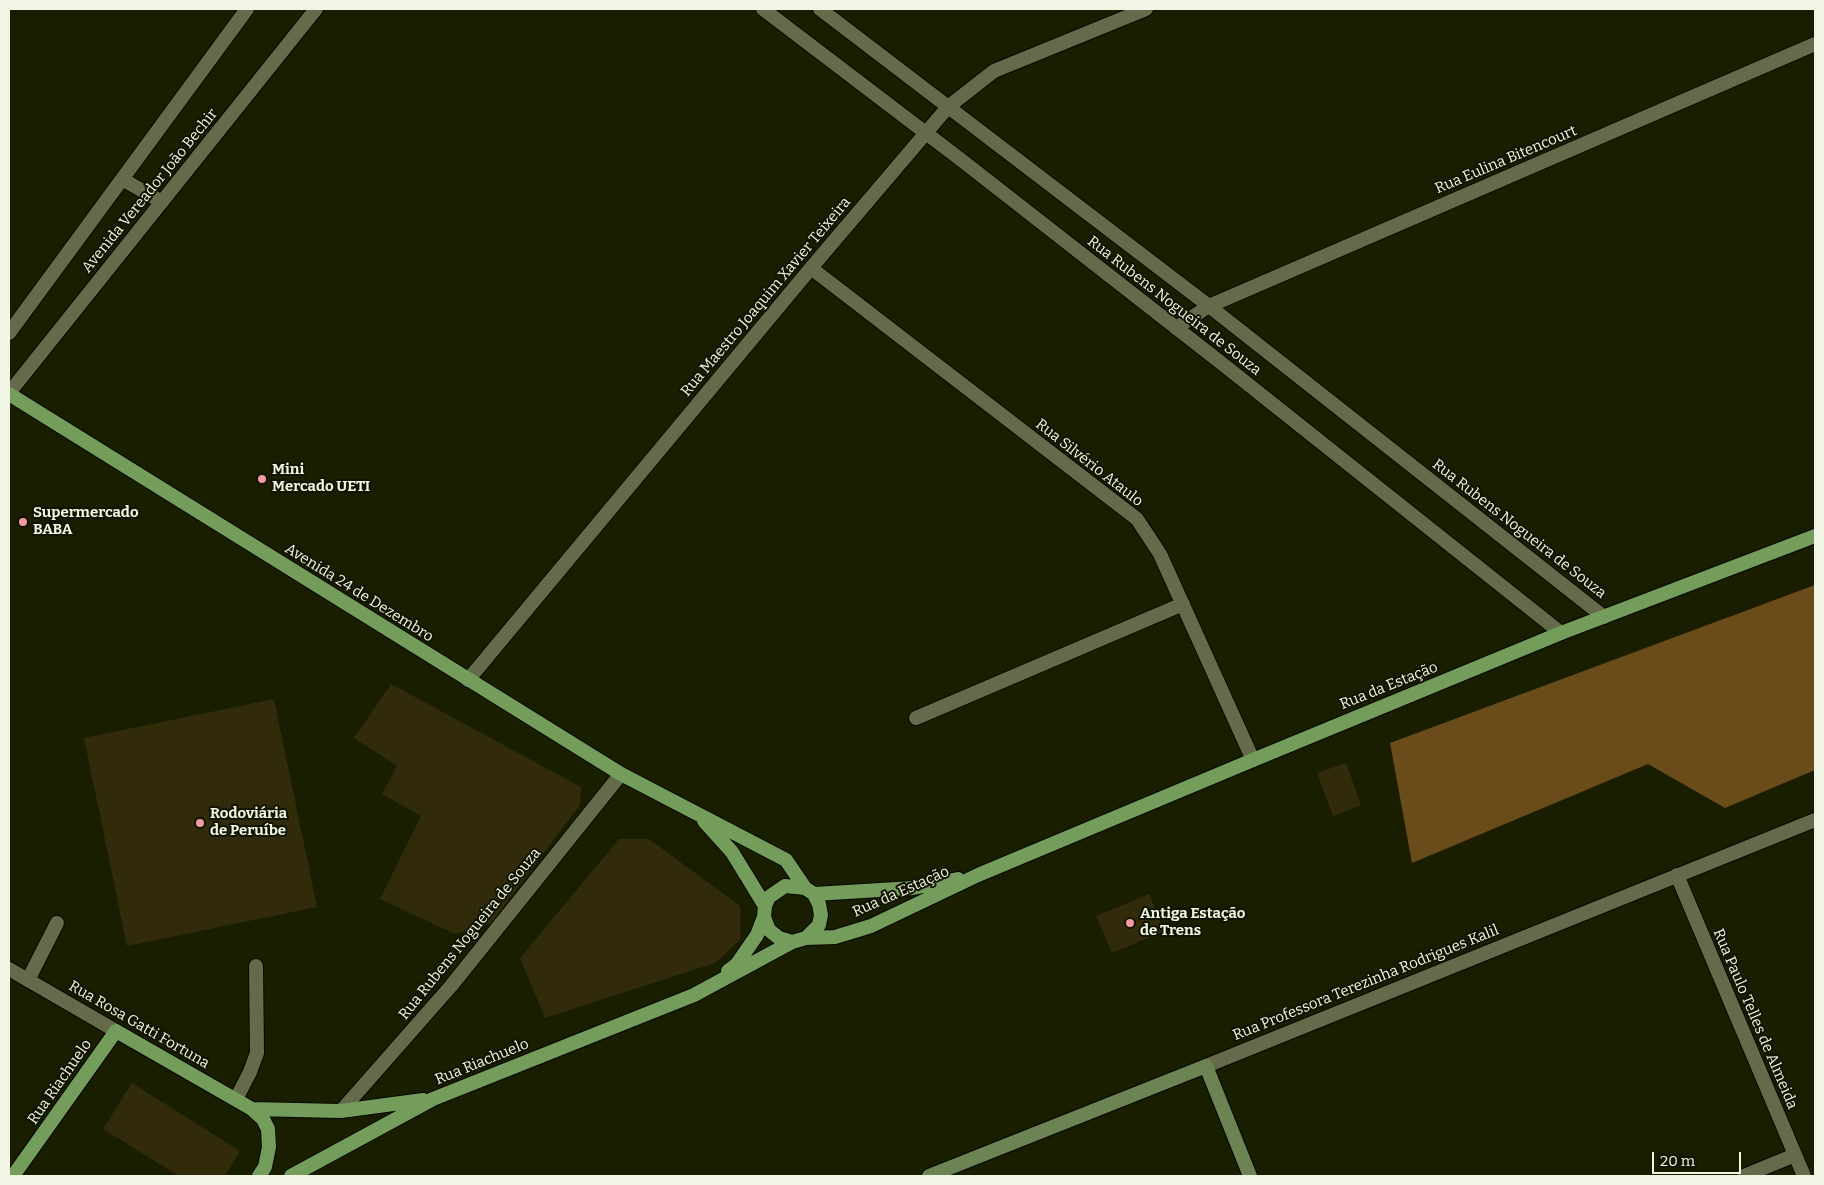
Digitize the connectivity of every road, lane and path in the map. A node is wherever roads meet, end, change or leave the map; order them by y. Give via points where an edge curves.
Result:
1 (247, 9) edge
2 (316, 9) edge
3 (763, 9) edge
4 (820, 9) edge
5 (1146, 9) edge
6 (1815, 44) edge
7 (948, 107) junction
8 (925, 134) junction
9 (122, 179) junction
10 (162, 202) junction
11 (811, 268) junction
12 (1209, 306) junction
13 (1176, 328) junction
14 (9, 333) edge
15 (9, 393) edge
16 (1815, 536) edge
17 (1184, 604) junction
18 (1604, 617) junction
19 (1561, 634) junction
20 (468, 680) junction
21 (916, 718) dead end
22 (1253, 760) junction
23 (621, 774) junction
24 (696, 813) junction
25 (1815, 820) edge
26 (978, 875) junction
27 (1677, 875) junction
28 (809, 891) junction
29 (764, 911) junction
30 (57, 923) dead end
31 (806, 938) junction
32 (792, 942) junction
33 (256, 966) dead end
34 (9, 969) edge
35 (28, 980) junction
36 (694, 995) junction
37 (116, 1031) junction
38 (1206, 1066) junction
39 (236, 1099) junction
40 (433, 1099) junction
41 (252, 1108) junction
42 (340, 1111) junction
43 (1795, 1155) junction
44 (13, 1176) edge
45 (259, 1176) edge
46 (291, 1176) edge
47 (929, 1176) edge
48 (1250, 1176) edge
49 (1744, 1176) edge
50 (1804, 1176) edge

1 - 9 street, Avenida Vereador João Bechir
2 - 10 street, Avenida Vereador João Bechir
3 - 8 street, Rua Rubens Nogueira de Souza
4 - 7 street, Rua Rubens Nogueira de Souza
5 - 7 street, Rua Maestro Joaquim Xavier Teixeira via 994,71
6 - 12 street, Rua Eulina Bitencourt
7 - 8 street, Rua Maestro Joaquim Xavier Teixeira
7 - 12 street, Rua Rubens Nogueira de Souza
8 - 11 street, Rua Maestro Joaquim Xavier Teixeira
8 - 13 street, Rua Rubens Nogueira de Souza
9 - 10 street
9 - 14 street, Avenida Vereador João Bechir
10 - 15 street, Avenida Vereador João Bechir
11 - 17 street, Rua Silvério Ataulo via 1137,519 1160,554
11 - 20 street, Rua Maestro Joaquim Xavier Teixeira
12 - 13 street, Rua Eulina Bitencourt
12 - 18 street, Rua Rubens Nogueira de Souza
13 - 19 street, Rua Rubens Nogueira de Souza
15 - 20 main road, Avenida 24 de Dezembro
16 - 18 main road, Rua da Estação
17 - 21 street
17 - 22 street, Rua Silvério Ataulo
18 - 19 main road, Rua da Estação
19 - 22 main road, Rua da Estação
20 - 23 main road, Avenida 24 de Dezembro
22 - 26 main road, Rua da Estação
23 - 24 main road, Avenida 24 de Dezembro
23 - 42 street, Rua Rubens Nogueira de Souza via 451,986
24 - 28 main road, Avenida 24 de Dezembro via 786,860
24 - 29 main road, Avenida 24 de Dezembro via 732,852
25 - 27 street, Rua Professora Terezinha Rodrigues Kalil
26 - 28 main road, Rua da Estação via 913,888
26 - 31 main road, Rua da Estação via 871,926 835,937
27 - 38 street, Rua Professora Terezinha Rodrigues Kalil
27 - 43 street, Rua Paulo Telles de Almeida
28 - 29 main road via 795,885 776,890
28 - 31 main road via 819,904 821,915 819,925
29 - 32 main road via 769,930
29 - 36 main road, Rua Riachuelo via 757,935 737,964
30 - 35 street
31 - 32 main road
32 - 36 main road, Rua Riachuelo
33 - 39 street via 257,1053
34 - 35 street, Rua Rosa Gatti Fortuna
35 - 37 street, Rua Rosa Gatti Fortuna
36 - 40 main road, Rua Riachuelo
37 - 39 main road, Rua Rosa Gatti Fortuna
37 - 44 main road, Rua Riachuelo
38 - 47 main road, Rua Professora Terezinha Rodrigues Kalil
38 - 48 main road
39 - 41 main road, Rua Rosa Gatti Fortuna
40 - 42 main road
40 - 46 main road, Rua Riachuelo
41 - 42 main road
41 - 45 main road via 268,1130 269,1147
43 - 49 street
43 - 50 street, Rua Paulo Telles de Almeida

